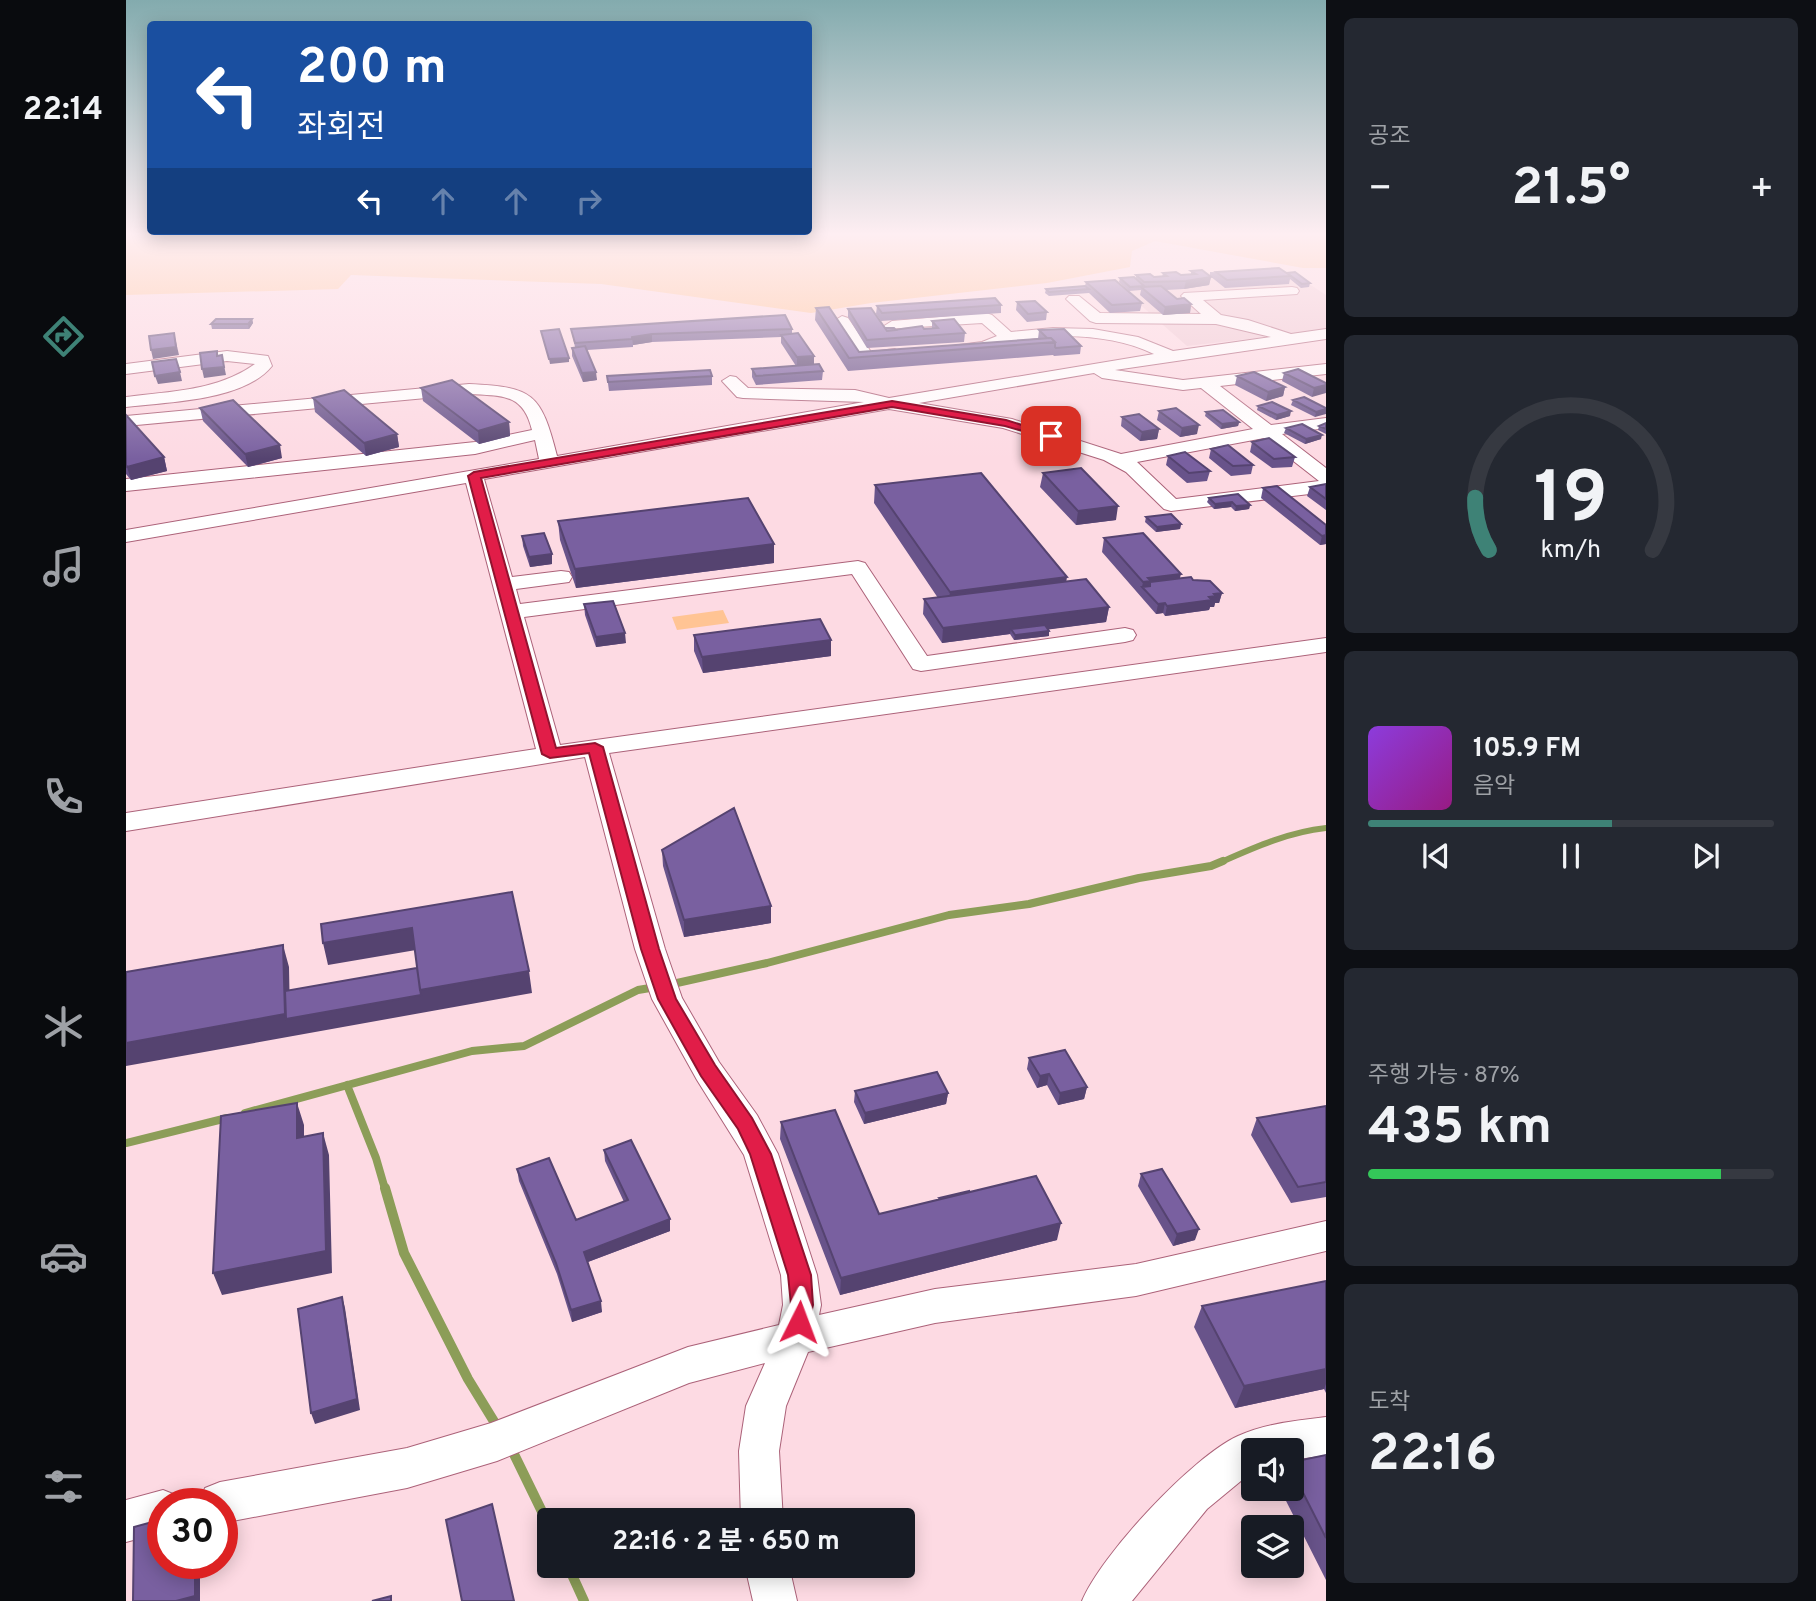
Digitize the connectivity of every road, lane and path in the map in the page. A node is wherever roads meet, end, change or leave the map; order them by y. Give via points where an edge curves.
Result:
1 (1087, 310) edge
2 (1205, 310) edge
3 (1266, 310) edge
4 (1216, 319) junction
5 (842, 321) edge
6 (892, 326) edge
7 (1326, 334) edge
8 (1295, 337) junction
9 (1008, 338) junction
10 (946, 350) edge
11 (906, 353) edge
12 (1170, 356) junction
13 (126, 369) edge
14 (1087, 369) junction
15 (1326, 369) edge
16 (730, 381) dead end
17 (1205, 383) junction
18 (126, 402) edge
19 (892, 404) junction
20 (126, 421) edge
21 (1326, 423) edge
22 (1266, 431) junction
23 (542, 433) junction
24 (1119, 460) junction
25 (549, 463) junction
26 (474, 476) junction
27 (1326, 477) edge
28 (126, 485) edge
29 (1326, 486) edge
30 (126, 536) edge
31 (561, 578) dead end
32 (504, 584) junction
33 (512, 612) junction
34 (1125, 635) dead end
35 (1326, 645) edge
36 (1045, 646) junction
37 (1073, 682) junction
38 (595, 747) junction
39 (550, 754) junction
40 (126, 822) edge
41 (1326, 1236) edge
42 (795, 1338) junction
43 (1326, 1436) edge
44 (238, 1500) edge
45 (761, 1508) edge
46 (147, 1515) edge
47 (126, 1521) edge
48 (769, 1578) edge
49 (775, 1601) edge
50 (1104, 1601) edge

1 - 4 street via 1097,318
2 - 4 street
3 - 8 street
4 - 8 street
5 - 11 street via 866,357
6 - 9 street via 986,318
7 - 8 street
8 - 12 street
9 - 10 street via 986,346
9 - 12 street via 1113,335
12 - 14 street
13 - 18 street via 227,356 262,359 264,366 253,376 223,386
14 - 17 street via 1156,383
14 - 19 street
15 - 17 street
16 - 19 street via 743,393 840,394
17 - 22 street
19 - 24 street via 1006,423
19 - 25 street
20 - 23 street via 469,389 503,390 529,400
21 - 22 street
22 - 24 street
22 - 27 street
23 - 25 street
23 - 28 street via 475,447
24 - 29 street via 1171,505
25 - 26 street
26 - 30 street
26 - 32 street
31 - 32 street
32 - 33 street
33 - 36 street via 858,567 920,664
33 - 39 street
34 - 36 street
35 - 37 street
36 - 37 street
37 - 38 street
38 - 39 street
38 - 42 street via 662,986 708,1071 761,1154 799,1275 802,1305
39 - 40 street
41 - 42 street via 1136,1280 935,1306
42 - 44 street via 688,1365 507,1436 407,1468
42 - 45 street via 766,1406 759,1451
43 - 50 street via 1252,1450 1216,1473 1182,1505
46 - 47 street
48 - 49 street

